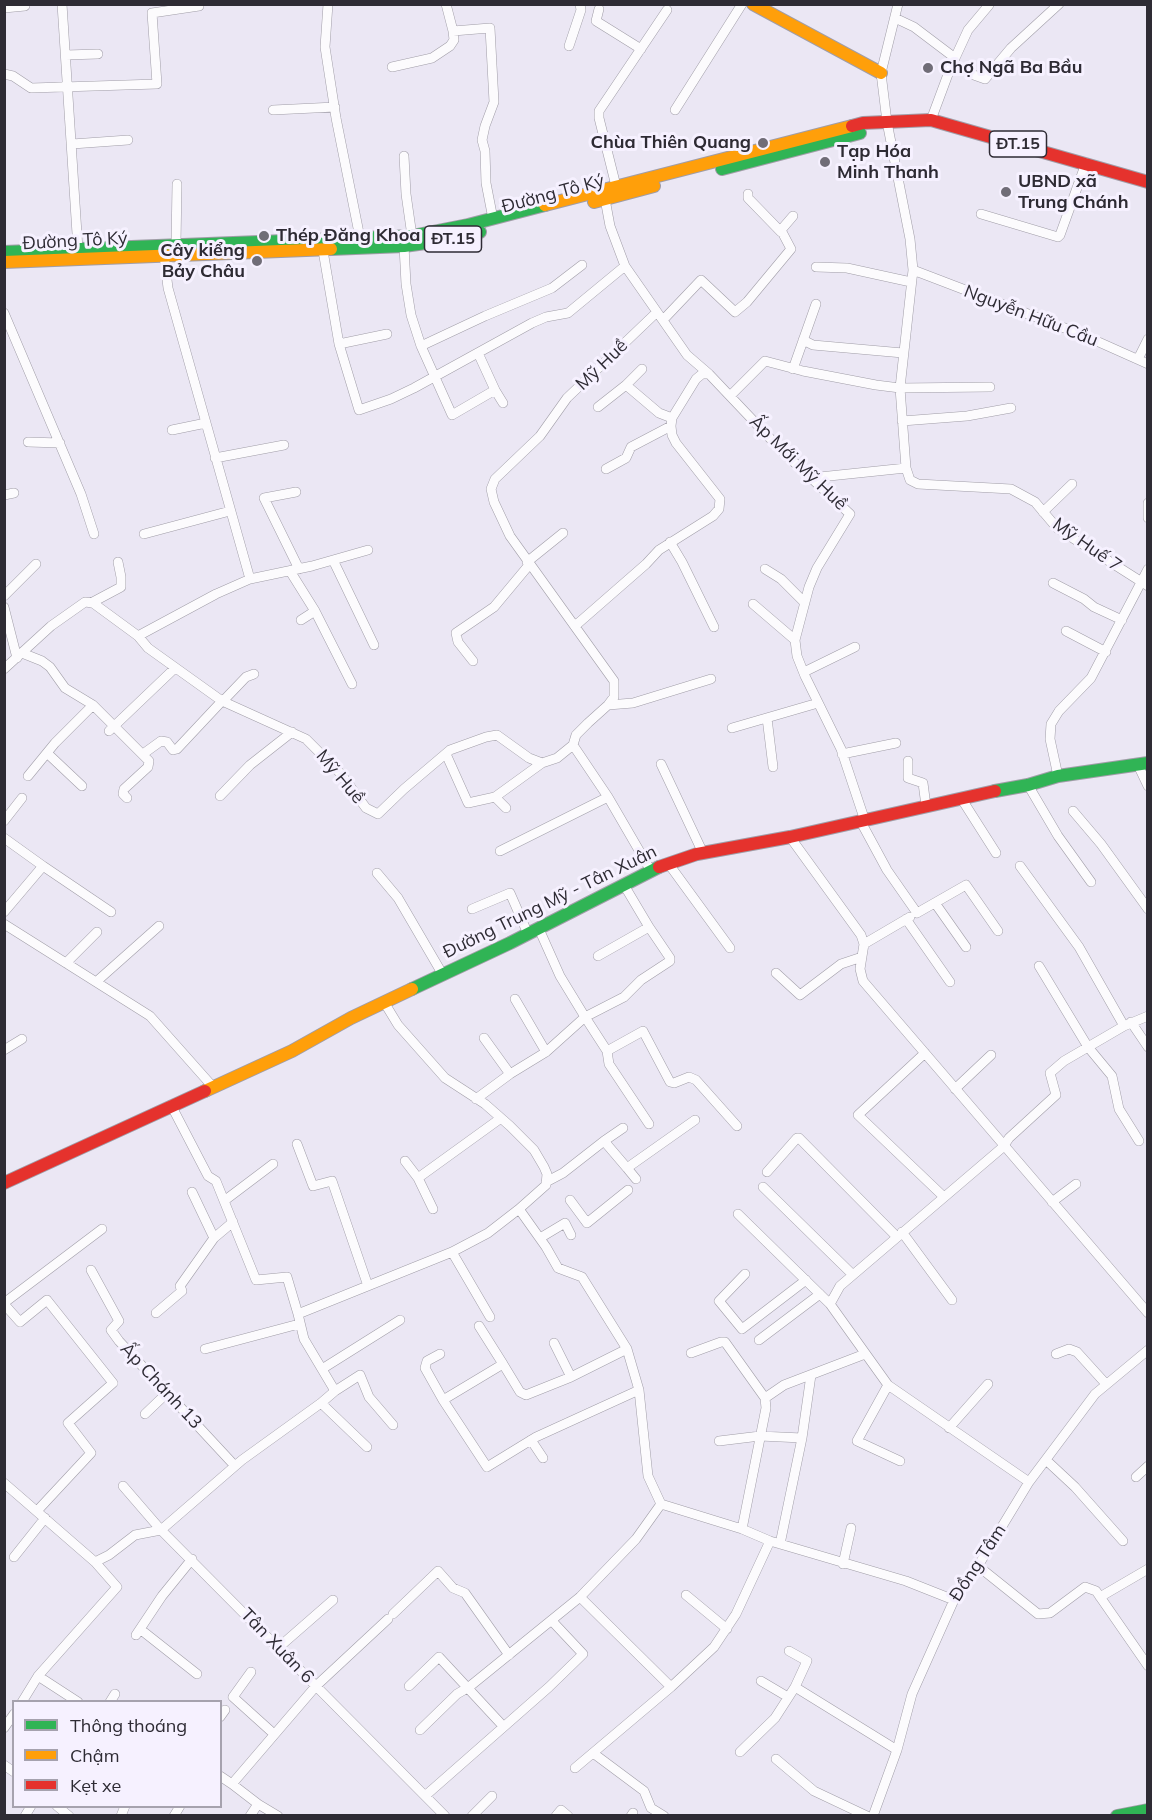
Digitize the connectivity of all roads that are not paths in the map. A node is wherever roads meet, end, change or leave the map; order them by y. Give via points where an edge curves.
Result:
1 (62, 4) edge
2 (199, 4) edge
3 (328, 4) edge
4 (446, 4) edge
5 (580, 4) edge
6 (742, 4) edge
7 (753, 4) edge
8 (898, 4) edge
9 (1059, 4) edge
10 (25, 6) edge
11 (983, 7) edge
12 (4, 8) edge
13 (599, 9) dead end
14 (667, 10) dead end
15 (894, 18) junction
16 (453, 31) junction
17 (569, 46) dead end
18 (641, 49) junction
19 (99, 54) dead end
20 (66, 55) junction
21 (955, 58) junction
22 (392, 67) dead end
23 (881, 73) junction
24 (4, 74) edge
25 (971, 74) dead end
26 (68, 88) junction
27 (334, 107) junction
28 (273, 110) dead end
29 (675, 110) dead end
30 (931, 120) junction
31 (887, 122) junction
32 (128, 140) dead end
33 (72, 144) junction
34 (404, 156) dead end
35 (1086, 163) junction
36 (1148, 182) edge
37 (177, 184) dead end
38 (616, 186) junction
39 (748, 194) dead end
40 (606, 199) junction
41 (981, 214) dead end
42 (794, 216) dead end
43 (493, 219) junction
44 (781, 232) junction
45 (412, 236) junction
46 (361, 243) junction
47 (176, 244) junction
48 (322, 244) junction
49 (404, 246) junction
50 (78, 249) junction
51 (4, 252) edge
52 (164, 255) junction
53 (4, 262) edge
54 (582, 265) dead end
55 (625, 266) junction
56 (816, 267) dead end
57 (913, 270) junction
58 (911, 282) junction
59 (816, 304) dead end
60 (657, 312) junction
61 (4, 314) edge
62 (663, 320) junction
63 (7, 327) edge
64 (387, 334) dead end
65 (1148, 339) edge
66 (803, 340) junction
67 (339, 344) junction
68 (421, 346) junction
69 (478, 353) junction
70 (903, 353) junction
71 (1143, 362) edge
72 (642, 369) dead end
73 (794, 369) junction
74 (709, 374) junction
75 (434, 377) junction
76 (626, 385) junction
77 (990, 387) dead end
78 (900, 388) junction
79 (495, 390) junction
80 (730, 396) junction
81 (503, 403) dead end
82 (598, 407) dead end
83 (1011, 408) dead end
84 (902, 421) junction
85 (671, 422) junction
86 (206, 423) junction
87 (172, 430) dead end
88 (28, 442) dead end
89 (60, 443) junction
90 (284, 445) dead end
91 (215, 459) junction
92 (906, 468) junction
93 (606, 469) dead end
94 (810, 478) junction
95 (1072, 484) dead end
96 (296, 492) dead end
97 (1148, 503) edge
98 (230, 511) junction
99 (1043, 512) junction
100 (1148, 518) edge
101 (563, 533) dead end
102 (94, 534) dead end
103 (144, 534) dead end
104 (670, 542) junction
105 (368, 550) dead end
106 (333, 560) junction
107 (117, 562) dead end
108 (36, 564) dead end
109 (528, 564) junction
110 (765, 569) dead end
111 (1148, 569) edge
112 (294, 570) junction
113 (250, 579) junction
114 (1053, 583) dead end
115 (1145, 584) edge
116 (4, 596) edge
117 (91, 603) junction
118 (805, 603) junction
119 (753, 604) dead end
120 (4, 607) edge
121 (315, 611) junction
122 (301, 620) dead end
123 (1122, 620) junction
124 (575, 626) junction
125 (714, 627) dead end
126 (1066, 631) dead end
127 (138, 636) junction
128 (795, 640) junction
129 (374, 645) dead end
130 (855, 647) dead end
131 (1106, 652) junction
132 (20, 656) junction
133 (473, 661) dead end
134 (175, 668) junction
135 (4, 669) edge
136 (804, 672) junction
137 (254, 674) dead end
138 (711, 679) dead end
139 (352, 684) dead end
140 (222, 701) junction
141 (818, 703) junction
142 (93, 705) junction
143 (608, 705) junction
144 (767, 718) junction
145 (732, 728) dead end
146 (112, 729) junction
147 (292, 732) junction
148 (896, 743) dead end
149 (573, 745) junction
150 (47, 753) junction
151 (143, 754) junction
152 (446, 754) junction
153 (842, 754) junction
154 (908, 761) dead end
155 (542, 763) junction
156 (661, 764) dead end
157 (1143, 764) edge
158 (773, 767) dead end
159 (28, 776) dead end
160 (1058, 776) junction
161 (1028, 785) junction
162 (82, 786) dead end
163 (1148, 786) edge
164 (220, 796) dead end
165 (495, 797) junction
166 (608, 797) junction
167 (22, 798) dead end
168 (127, 798) dead end
169 (961, 798) junction
170 (926, 806) junction
171 (506, 808) dead end
172 (1073, 812) dead end
173 (4, 820) edge
174 (863, 821) junction
175 (790, 837) junction
176 (4, 838) edge
177 (500, 851) dead end
178 (703, 853) junction
179 (996, 854) dead end
180 (668, 863) junction
181 (44, 866) junction
182 (1020, 866) dead end
183 (651, 871) junction
184 (377, 873) dead end
185 (1091, 882) dead end
186 (624, 885) junction
187 (935, 903) junction
188 (472, 909) dead end
189 (1148, 909) edge
190 (4, 912) edge
191 (111, 912) dead end
192 (917, 913) junction
193 (906, 919) junction
194 (4, 924) edge
195 (159, 926) dead end
196 (649, 927) junction
197 (533, 931) junction
198 (998, 931) dead end
199 (97, 932) dead end
200 (864, 944) junction
201 (966, 947) dead end
202 (730, 948) dead end
203 (597, 956) dead end
204 (862, 957) junction
205 (66, 963) junction
206 (1039, 966) dead end
207 (776, 973) dead end
208 (443, 975) junction
209 (96, 982) junction
210 (950, 982) dead end
211 (515, 999) dead end
212 (384, 1002) junction
213 (1148, 1016) edge
214 (585, 1017) junction
215 (1127, 1024) junction
216 (484, 1038) dead end
217 (22, 1039) dead end
218 (1088, 1047) junction
219 (1148, 1047) edge
220 (4, 1050) edge
221 (607, 1051) junction
222 (546, 1052) junction
223 (925, 1053) junction
224 (991, 1055) dead end
225 (510, 1074) junction
226 (213, 1087) junction
227 (955, 1089) junction
228 (476, 1099) junction
229 (171, 1105) junction
230 (501, 1118) junction
231 (695, 1120) dead end
232 (649, 1124) dead end
233 (737, 1126) dead end
234 (623, 1128) dead end
235 (604, 1141) junction
236 (1139, 1141) dead end
237 (297, 1144) dead end
238 (1003, 1146) junction
239 (405, 1161) dead end
240 (273, 1164) dead end
241 (627, 1168) junction
242 (767, 1172) dead end
243 (418, 1178) junction
244 (636, 1179) dead end
245 (546, 1182) junction
246 (4, 1183) edge
247 (1076, 1184) dead end
248 (762, 1188) dead end
249 (628, 1190) dead end
250 (192, 1192) dead end
251 (944, 1197) junction
252 (570, 1200) dead end
253 (224, 1201) junction
254 (1052, 1202) junction
255 (433, 1209) dead end
256 (519, 1209) junction
257 (738, 1214) dead end
258 (233, 1222) junction
259 (102, 1229) dead end
260 (571, 1234) dead end
261 (899, 1235) junction
262 (214, 1238) junction
263 (540, 1238) junction
264 (452, 1252) junction
265 (91, 1270) dead end
266 (745, 1274) dead end
267 (853, 1275) junction
268 (806, 1280) junction
269 (368, 1286) junction
270 (820, 1294) junction
271 (952, 1300) dead end
272 (4, 1304) edge
273 (830, 1304) junction
274 (156, 1313) dead end
275 (1148, 1313) edge
276 (490, 1317) dead end
277 (299, 1319) junction
278 (400, 1320) dead end
279 (479, 1326) dead end
280 (759, 1340) dead end
281 (554, 1343) dead end
282 (205, 1349) dead end
283 (627, 1349) junction
284 (1148, 1350) edge
285 (692, 1353) dead end
286 (440, 1354) dead end
287 (865, 1354) junction
288 (1056, 1354) dead end
289 (503, 1364) junction
290 (322, 1369) junction
291 (811, 1375) junction
292 (570, 1377) junction
293 (988, 1384) dead end
294 (1106, 1384) junction
295 (888, 1385) junction
296 (639, 1390) junction
297 (335, 1391) junction
298 (167, 1393) junction
299 (765, 1398) junction
300 (443, 1400) junction
301 (321, 1403) junction
302 (145, 1414) dead end
303 (393, 1425) dead end
304 (949, 1428) junction
305 (760, 1436) junction
306 (802, 1438) junction
307 (531, 1440) junction
308 (719, 1442) dead end
309 (367, 1447) dead end
310 (543, 1458) dead end
311 (1046, 1460) junction
312 (900, 1461) dead end
313 (235, 1466) junction
314 (1148, 1466) edge
315 (1136, 1477) dead end
316 (1029, 1482) junction
317 (4, 1483) edge
318 (123, 1486) dead end
319 (661, 1504) junction
320 (41, 1514) junction
321 (851, 1528) dead end
322 (742, 1529) junction
323 (161, 1530) junction
324 (770, 1541) junction
325 (1123, 1541) dead end
326 (780, 1544) junction
327 (14, 1557) dead end
328 (192, 1559) junction
329 (96, 1562) junction
330 (843, 1564) junction
331 (978, 1566) junction
332 (1148, 1569) edge
333 (686, 1595) dead end
334 (580, 1597) junction
335 (1100, 1597) junction
336 (333, 1600) dead end
337 (954, 1600) junction
338 (552, 1621) junction
339 (727, 1629) junction
340 (278, 1648) junction
341 (789, 1651) dead end
342 (509, 1655) junction
343 (1148, 1666) edge
344 (251, 1672) dead end
345 (197, 1674) dead end
346 (38, 1676) junction
347 (761, 1681) dead end
348 (316, 1686) junction
349 (409, 1686) dead end
350 (469, 1687) junction
351 (671, 1687) junction
352 (795, 1687) junction
353 (788, 1697) junction
354 (23, 1700) edge
355 (76, 1700) edge
356 (503, 1726) junction
357 (420, 1730) dead end
358 (274, 1734) junction
359 (897, 1750) junction
360 (740, 1752) dead end
361 (593, 1753) junction
362 (776, 1759) dead end
363 (575, 1768) dead end
364 (222, 1777) edge
365 (232, 1784) junction
366 (425, 1796) junction
367 (492, 1796) dead end
368 (258, 1804) junction
369 (1148, 1810) edge
370 (250, 1815) edge
371 (278, 1815) edge
372 (445, 1815) edge
373 (472, 1815) edge
374 (556, 1815) edge
375 (568, 1815) edge
376 (664, 1815) edge
377 (867, 1815) edge
378 (873, 1815) edge
379 (1117, 1815) edge

1 - 20 street
2 - 26 street via 152,13 157,84
3 - 27 street via 325,47
4 - 16 street
5 - 17 street
6 - 29 street
7 - 23 main road
8 - 15 street
9 - 25 street via 1011,48 985,79
10 - 12 street
11 - 21 street
13 - 18 street via 596,21
14 - 18 street
15 - 21 street via 914,27
15 - 23 street
16 - 22 street via 450,46 432,58
16 - 43 street via 489,24 494,102 482,140
18 - 38 street via 599,111
19 - 20 street
20 - 26 street
21 - 30 street
23 - 31 street
24 - 26 street via 32,87
26 - 33 street
27 - 28 street
27 - 46 street
30 - 31 main road, Đường Tô Ký / ĐT.15
30 - 35 main road, Đường Tô Ký / ĐT.15
31 - 38 main road, Đường Tô Ký / ĐT.15 via 863,123
31 - 40 main road, Đường Tô Ký / ĐT.15 via 865,132
31 - 57 street
32 - 33 street
33 - 50 street
34 - 45 street
35 - 36 main road, Đường Tô Ký / ĐT.15
35 - 41 street via 1058,237
37 - 47 street
38 - 43 main road, Đường Tô Ký / ĐT.15
39 - 44 street
40 - 49 main road, Đường Tô Ký / ĐT.15 via 447,240
40 - 55 street, Ấp Mới Mỹ Huề via 610,226
42 - 44 street
43 - 45 main road, Đường Tô Ký / ĐT.15
44 - 62 street via 791,249 735,312 701,280
45 - 46 main road, Đường Tô Ký / ĐT.15
46 - 48 main road, Đường Tô Ký / ĐT.15
46 - 49 main road, Đường Tô Ký / ĐT.15
47 - 48 main road, Đường Tô Ký / ĐT.15
47 - 50 main road, Đường Tô Ký / ĐT.15
48 - 52 main road, Đường Tô Ký / ĐT.15
48 - 67 street
49 - 68 street via 411,315
50 - 51 main road, Đường Tô Ký / ĐT.15
52 - 53 main road, Đường Tô Ký / ĐT.15
52 - 86 street via 168,288
54 - 68 street via 552,288
55 - 60 street, Ấp Mới Mỹ Huề
55 - 69 street via 568,313 532,323
56 - 58 street via 847,268
57 - 58 street
57 - 71 street, Nguyễn Hữu Cầu via 1083,334
58 - 70 street
59 - 66 street
60 - 62 street, Ấp Mới Mỹ Huề
60 - 109 street, Mỹ Huề via 567,398 540,436 495,479 491,489 494,502
61 - 63 street
62 - 74 street, Ấp Mới Mỹ Huề via 687,355
63 - 89 street
64 - 67 street
65 - 71 street
66 - 70 street via 813,345
66 - 73 street
67 - 75 street via 359,410
68 - 75 street
69 - 75 street
69 - 79 street
70 - 78 street
72 - 76 street
73 - 78 street
73 - 80 street via 765,360
74 - 80 street, Ấp Mới Mỹ Huề
74 - 85 street via 696,379
75 - 79 street via 452,415
76 - 82 street
76 - 85 street
77 - 78 street
78 - 84 street
79 - 81 street
80 - 94 street, Ấp Mới Mỹ Huề
83 - 84 street
84 - 92 street
85 - 93 street
85 - 104 street via 676,442 721,505 713,516
86 - 87 street
86 - 91 street
88 - 89 street
89 - 102 street
90 - 91 street
91 - 98 street
92 - 94 street
92 - 99 street, Mỹ Huế 7 via 910,480 918,484 1011,489 1035,502
94 - 118 street, Ấp Mới Mỹ Huề via 850,514 817,568
95 - 99 street
96 - 112 street via 264,498
97 - 100 street
98 - 103 street
98 - 113 street
99 - 115 street, Mỹ Huế 7 via 1057,528
101 - 109 street
104 - 124 street
104 - 125 street
105 - 106 street
106 - 112 street
106 - 129 street
107 - 117 street via 121,588
108 - 116 street
109 - 124 street, Mỹ Huề
109 - 133 street via 494,607 456,633
110 - 118 street
111 - 115 street
112 - 113 street
112 - 121 street
113 - 127 street
114 - 123 street
115 - 123 street
117 - 127 street, Mỹ Huề
117 - 132 street via 85,602 51,626
118 - 128 street, Ấp Mới Mỹ Huề
119 - 128 street
120 - 132 street
121 - 122 street
121 - 139 street
123 - 131 street
124 - 143 street, Mỹ Huề via 614,681 614,697
126 - 131 street
127 - 134 street, Mỹ Huề
128 - 136 street, Ấp Mới Mỹ Huề
130 - 136 street
131 - 160 street via 1091,678 1051,724
132 - 135 street
132 - 142 street via 42,661 65,688
134 - 140 street, Mỹ Huề
134 - 146 street
136 - 141 street, Ấp Mới Mỹ Huề
137 - 140 street
138 - 143 street via 633,703
140 - 147 street, Mỹ Huề
140 - 151 street via 177,749 161,741
141 - 144 street
141 - 153 street, Ấp Mới Mỹ Huề
142 - 146 street
142 - 150 street
143 - 149 street via 576,735
144 - 145 street
144 - 158 street
146 - 151 street
147 - 152 street, Mỹ Huề via 318,749 366,808 378,814
147 - 164 street via 250,765
148 - 153 street
149 - 155 street via 557,758
149 - 166 street
150 - 159 street
150 - 162 street
151 - 168 street via 149,761 148,767 124,789
152 - 155 street, Mỹ Huề via 497,735
152 - 165 street via 468,803
153 - 174 street, Ấp Mới Mỹ Huề
154 - 170 street via 908,778 923,783
155 - 165 street
156 - 178 street
157 - 160 main road, Đường Trung Mỹ - Tân Xuân
157 - 163 street
160 - 161 main road, Đường Trung Mỹ - Tân Xuân
161 - 169 main road, Đường Trung Mỹ - Tân Xuân
161 - 185 street
165 - 171 street
166 - 177 street
166 - 183 street
167 - 173 street
169 - 170 main road, Đường Trung Mỹ - Tân Xuân
169 - 179 street
170 - 174 main road, Đường Trung Mỹ - Tân Xuân
172 - 189 street
174 - 175 main road, Đường Trung Mỹ - Tân Xuân
174 - 192 street, Ấp Mới Mỹ Huề via 886,870
175 - 178 main road, Đường Trung Mỹ - Tân Xuân
175 - 200 street
176 - 181 street
178 - 180 main road, Đường Trung Mỹ - Tân Xuân
180 - 183 main road, Đường Trung Mỹ - Tân Xuân
180 - 202 street
181 - 190 street
181 - 191 street
182 - 215 street via 1079,947
183 - 186 main road, Đường Trung Mỹ - Tân Xuân
184 - 208 street via 398,898
186 - 196 street
186 - 197 main road, Đường Trung Mỹ - Tân Xuân
187 - 192 street
187 - 198 street via 966,885
187 - 201 street
188 - 197 street via 510,893
192 - 193 street
193 - 200 street
193 - 210 street
194 - 205 street
195 - 209 street
196 - 203 street
196 - 214 street via 670,962 641,980 624,997
197 - 208 main road, Đường Trung Mỹ - Tân Xuân
197 - 214 street
199 - 205 street
200 - 204 street
204 - 207 street via 841,964 800,994
204 - 223 street via 863,981
205 - 209 street
206 - 218 street
208 - 212 main road, Đường Trung Mỹ - Tân Xuân
209 - 226 street via 150,1016
211 - 222 street
212 - 226 main road, Đường Trung Mỹ - Tân Xuân via 301,1047
212 - 228 street via 398,1025 444,1078
213 - 215 street
214 - 221 street
214 - 222 street
215 - 218 street
215 - 219 street
216 - 225 street
217 - 220 street
218 - 236 street via 1112,1076 1119,1109
218 - 238 street via 1050,1073 1056,1095
221 - 232 street via 609,1064
221 - 233 street via 643,1031 670,1082 689,1077 696,1080
222 - 225 street
223 - 227 street
223 - 251 street via 858,1115
224 - 227 street
225 - 228 street
226 - 229 main road, Đường Trung Mỹ - Tân Xuân
227 - 238 street
228 - 230 street
229 - 246 main road, Đường Trung Mỹ - Tân Xuân
229 - 253 street
230 - 243 street
230 - 245 street via 534,1150 547,1174
231 - 241 street
234 - 235 street
235 - 241 street
235 - 245 street
237 - 269 street via 313,1186 332,1181
238 - 251 street
238 - 254 street
239 - 243 street
240 - 253 street
241 - 244 street
242 - 261 street via 799,1138
243 - 255 street
245 - 256 street
247 - 254 street
248 - 267 street
249 - 252 street via 587,1223
250 - 262 street
251 - 261 street
253 - 258 street
254 - 275 street
256 - 263 street
256 - 264 street via 488,1233
257 - 268 street
258 - 262 street
258 - 277 street via 256,1280 287,1277
259 - 272 street
260 - 263 street via 564,1222
261 - 267 street
261 - 271 street
262 - 274 street via 180,1286 182,1291
263 - 283 street via 558,1268 582,1277
264 - 269 street
264 - 276 street
265 - 298 street, Ấp Chánh 13 via 118,1321 111,1329
266 - 268 street via 718,1301 740,1331
267 - 273 street via 840,1286
268 - 270 street
269 - 277 street
270 - 273 street
270 - 280 street
272 - 320 street via 20,1322 47,1300 112,1383 68,1423 90,1453
273 - 287 street
277 - 282 street
277 - 290 street via 304,1339
278 - 290 street
279 - 289 street
281 - 292 street
283 - 292 street
283 - 296 street
284 - 294 street, Đồng Tâm
285 - 299 street via 725,1342
286 - 300 street via 424,1366
287 - 291 street
287 - 295 street
288 - 294 street via 1069,1349 1077,1352
289 - 292 street via 525,1395
289 - 300 street
290 - 297 street
291 - 299 street via 784,1385
291 - 306 street
293 - 304 street
294 - 311 street, Đồng Tâm
295 - 304 street
295 - 312 street via 857,1440
296 - 307 street
296 - 319 street via 648,1476
297 - 301 street
297 - 303 street via 360,1375 369,1397
298 - 302 street
298 - 313 street, Ấp Chánh 13
299 - 305 street
300 - 307 street via 487,1467
301 - 309 street
301 - 313 street
304 - 316 street
305 - 306 street
305 - 308 street
305 - 322 street
306 - 326 street
307 - 310 street
311 - 316 street, Đồng Tâm
311 - 325 street
313 - 323 street
314 - 315 street
316 - 331 street, Đồng Tâm
317 - 320 street
318 - 323 street, Tân Xuân 6
319 - 322 street
319 - 334 street via 636,1539
320 - 327 street
320 - 329 street
321 - 330 street
322 - 324 street
323 - 328 street, Tân Xuân 6
323 - 329 street via 135,1535
324 - 326 street
324 - 339 street
326 - 330 street
328 - 340 street, Tân Xuân 6
328 - 345 street via 138,1632
329 - 346 street via 117,1587
330 - 337 street via 906,1581
331 - 335 street via 1038,1614 1050,1613 1085,1587
331 - 337 street, Đồng Tâm
332 - 335 street
333 - 339 street
334 - 338 street
334 - 351 street
335 - 343 street
336 - 340 street
337 - 359 street, Đồng Tâm via 912,1694
338 - 342 street
338 - 356 street via 583,1654
339 - 351 street via 714,1647
340 - 348 street, Tân Xuân 6
341 - 352 street via 807,1661
342 - 348 street via 465,1593 450,1585 438,1571
342 - 350 street
344 - 358 street via 232,1697
346 - 354 street
346 - 355 street
347 - 353 street
348 - 358 street
348 - 366 street, Tân Xuân 6
349 - 350 street via 439,1657
350 - 356 street
350 - 357 street
351 - 361 street
352 - 353 street
352 - 359 street
353 - 360 street via 775,1718
356 - 366 street
358 - 365 street
359 - 378 street, Đồng Tâm
361 - 363 street
361 - 376 street via 644,1791 651,1808
362 - 377 street via 814,1791
364 - 365 street
365 - 368 street
366 - 372 street, Tân Xuân 6
367 - 373 street
368 - 370 street
368 - 371 street
369 - 379 main road
374 - 375 street via 561,1810

